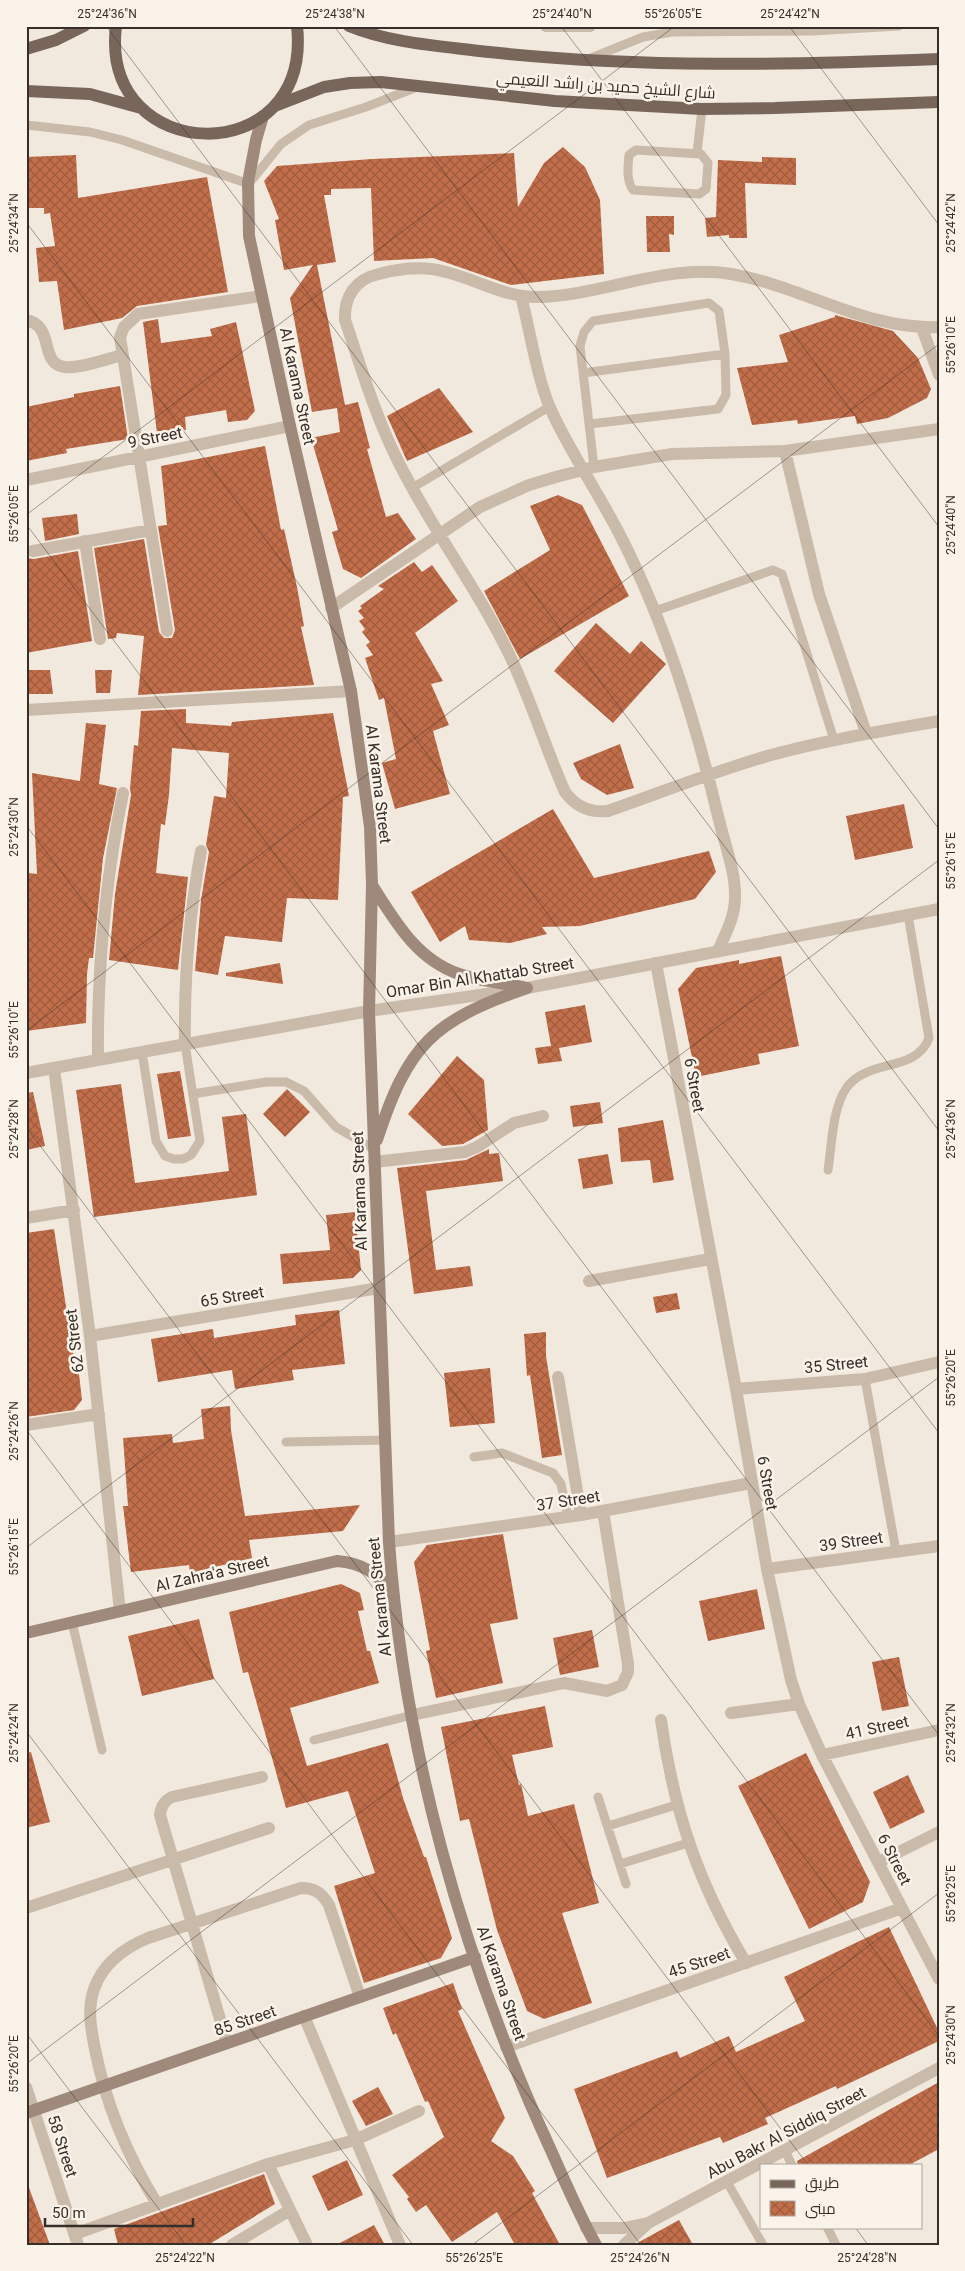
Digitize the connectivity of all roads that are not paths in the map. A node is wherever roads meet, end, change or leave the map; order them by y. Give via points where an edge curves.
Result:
1 (84, 26) edge
2 (116, 26) edge
3 (297, 26) edge
4 (348, 26) edge
5 (546, 26) edge
6 (590, 26) edge
7 (898, 26) edge
8 (26, 49) edge
9 (939, 59) edge
10 (586, 61) junction
11 (418, 86) junction
12 (26, 90) edge
13 (939, 102) edge
14 (275, 106) junction
15 (141, 108) junction
16 (702, 108) junction
17 (264, 116) junction
18 (26, 125) edge
19 (697, 153) junction
20 (248, 182) junction
21 (261, 296) junction
22 (521, 296) junction
23 (26, 320) edge
24 (939, 327) edge
25 (922, 328) junction
26 (725, 354) junction
27 (122, 355) junction
28 (584, 374) junction
29 (939, 375) edge
30 (549, 407) junction
31 (590, 424) junction
32 (290, 426) junction
33 (939, 429) edge
34 (785, 451) junction
35 (139, 456) junction
36 (589, 469) junction
37 (26, 480) edge
38 (412, 488) junction
39 (151, 530) junction
40 (438, 533) junction
41 (85, 541) junction
42 (33, 550) dead end
43 (332, 608) junction
44 (655, 611) junction
45 (167, 631) dead end
46 (100, 639) dead end
47 (350, 691) junction
48 (26, 710) edge
49 (939, 721) edge
50 (866, 733) junction
51 (834, 740) junction
52 (708, 775) junction
53 (123, 793) dead end
54 (201, 851) dead end
55 (372, 885) junction
56 (939, 909) edge
57 (908, 915) junction
58 (718, 952) junction
59 (656, 963) junction
60 (526, 988) junction
61 (370, 1011) junction
62 (185, 1044) junction
63 (142, 1052) junction
64 (98, 1060) junction
65 (54, 1068) junction
66 (26, 1073) edge
67 (193, 1094) junction
68 (543, 1116) dead end
69 (374, 1156) junction
70 (828, 1170) dead end
71 (74, 1210) junction
72 (26, 1218) edge
73 (710, 1259) junction
74 (589, 1281) dead end
75 (379, 1288) junction
76 (90, 1336) junction
77 (939, 1362) edge
78 (558, 1377) dead end
79 (865, 1379) junction
80 (736, 1389) junction
81 (99, 1414) junction
82 (26, 1425) edge
83 (385, 1440) junction
84 (286, 1442) dead end
85 (474, 1457) dead end
86 (751, 1483) junction
87 (603, 1511) junction
88 (581, 1515) junction
89 (568, 1517) junction
90 (389, 1542) junction
91 (939, 1546) edge
92 (896, 1551) junction
93 (767, 1569) junction
94 (393, 1597) junction
95 (120, 1611) junction
96 (72, 1622) junction
97 (26, 1633) edge
98 (799, 1704) junction
99 (731, 1713) dead end
100 (412, 1715) junction
101 (661, 1720) dead end
102 (939, 1730) edge
103 (314, 1740) dead end
104 (102, 1750) dead end
105 (822, 1755) junction
106 (262, 1777) dead end
107 (598, 1797) dead end
108 (676, 1805) junction
109 (608, 1826) junction
110 (269, 1828) dead end
111 (939, 1832) edge
112 (688, 1843) junction
113 (173, 1860) junction
114 (879, 1862) junction
115 (620, 1864) junction
116 (626, 1884) dead end
117 (26, 1908) edge
118 (902, 1908) junction
119 (192, 1924) junction
120 (475, 1957) junction
121 (746, 1963) junction
122 (939, 1978) edge
123 (360, 1997) junction
124 (304, 2016) junction
125 (227, 2043) junction
126 (506, 2047) junction
127 (939, 2068) edge
128 (102, 2086) junction
129 (26, 2087) edge
130 (30, 2111) edge
131 (419, 2111) dead end
132 (355, 2140) junction
133 (784, 2151) junction
134 (268, 2164) junction
135 (760, 2164) edge
136 (760, 2164) edge
137 (791, 2164) edge
138 (727, 2182) junction
139 (157, 2204) junction
140 (290, 2210) junction
141 (648, 2223) junction
142 (586, 2228) junction
143 (828, 2228) edge
144 (76, 2239) edge
145 (232, 2245) edge
146 (307, 2245) edge
147 (400, 2245) edge
148 (596, 2245) edge
149 (624, 2245) edge
150 (763, 2245) edge
151 (836, 2245) edge

1 - 8 main road via 56,40
2 - 15 main road via 114,43 118,67 127,89
3 - 14 main road via 296,66 288,87
4 - 10 main road, شارع الشيخ حميد بن راشد النعيمي via 411,43
5 - 6 street
7 - 10 lane via 672,32 644,37
9 - 10 main road, شارع الشيخ حميد بن راشد النعيمي via 764,65
11 - 14 main road, شارع الشيخ حميد بن راشد النعيمي via 350,83 312,91
11 - 16 main road, شارع الشيخ حميد بن راشد النعيمي via 555,101
11 - 20 lane via 309,125 281,144
12 - 15 main road via 90,94
13 - 16 main road, شارع الشيخ حميد بن راشد النعيمي
14 - 17 main road
15 - 17 main road via 163,124 179,130 214,135 240,129
16 - 19 lane
17 - 20 main road, Al Karama Street
18 - 20 lane via 90,132 122,140
19 - 19 lane via 708,163 706,189 702,193 641,192 633,190 629,183 630,155 636,150
20 - 21 main road, Al Karama Street via 249,236
21 - 27 street via 138,314 124,327 120,337
21 - 32 main road, Al Karama Street
22 - 25 street via 552,296 687,272 717,272 746,277 870,319
22 - 30 street
22 - 38 street via 445,272 417,268 367,278 348,295 345,320 382,427
23 - 27 street via 43,330 49,356 58,365 71,367
24 - 25 street
25 - 29 street
26 - 28 lane
26 - 28 lane via 719,311 709,303 593,321 584,332 580,346
26 - 31 lane via 726,394 718,409
27 - 35 street
28 - 31 lane
30 - 36 street
30 - 38 lane
31 - 36 lane
32 - 35 street, 9 Street
32 - 43 main road, Al Karama Street
33 - 34 street
34 - 36 street via 672,454
34 - 50 street via 819,594
35 - 37 street, 9 Street
35 - 39 street
36 - 40 street via 529,485 502,496
36 - 44 street
38 - 40 street
39 - 41 street
39 - 45 street
40 - 43 street
40 - 52 street via 509,655 561,783 571,800 588,810 608,811
41 - 42 street
41 - 46 street
43 - 47 main road, Al Karama Street
44 - 51 lane via 773,570 782,574
44 - 52 street via 682,685
47 - 48 street
47 - 55 main road, Al Karama Street via 370,827
49 - 50 street
50 - 51 street
51 - 52 street
52 - 58 street via 735,887 734,912
53 - 64 street via 102,919
54 - 62 street via 188,937
55 - 60 main road via 423,955 460,974
55 - 61 main road, Al Karama Street
56 - 57 street, Omar Bin Al Khattab Street
57 - 58 street, Omar Bin Al Khattab Street
57 - 70 lane via 929,1038 918,1056 865,1071 846,1089 837,1113
58 - 59 street, Omar Bin Al Khattab Street
59 - 60 street, Omar Bin Al Khattab Street
59 - 73 street, 6 Street
60 - 61 street, Omar Bin Al Khattab Street
60 - 69 main road via 465,1012 417,1052 395,1088
61 - 62 street, Omar Bin Al Khattab Street
61 - 69 main road, Al Karama Street
62 - 63 street, Omar Bin Al Khattab Street
62 - 67 lane
63 - 64 street, Omar Bin Al Khattab Street
63 - 67 lane via 156,1141 166,1156 174,1159 191,1155 200,1141
64 - 65 street, Omar Bin Al Khattab Street
65 - 66 street, Omar Bin Al Khattab Street
65 - 71 street, 62 Street
67 - 69 lane via 266,1082 286,1082 304,1091 336,1127
68 - 69 street via 514,1123 465,1152
69 - 75 main road, Al Karama Street
71 - 72 street
71 - 76 street, 62 Street
73 - 74 street
73 - 80 street, 6 Street
75 - 76 street, 65 Street
75 - 83 main road, Al Karama Street
76 - 81 street, 62 Street
77 - 79 street, 35 Street
78 - 88 street
79 - 80 street, 35 Street
79 - 92 lane
80 - 86 street, 6 Street
81 - 82 street
81 - 95 street, 62 Street
83 - 84 lane
83 - 90 main road, Al Karama Street
85 - 89 lane via 502,1453 553,1473 561,1484
86 - 87 street, 37 Street
86 - 93 street, 6 Street
87 - 88 street, 37 Street
87 - 100 street via 628,1664 622,1685 607,1691 564,1682
88 - 89 street, 37 Street
89 - 90 street, 37 Street
90 - 94 main road, Al Karama Street
91 - 92 street, 39 Street
92 - 93 street, 39 Street
93 - 98 street, 6 Street
94 - 95 main road, Al Zahra'a Street via 376,1574 364,1567 337,1561
94 - 100 main road, Al Karama Street
95 - 96 main road, Al Zahra'a Street
96 - 97 main road, Al Zahra'a Street
96 - 104 lane
98 - 99 street
98 - 105 street, 6 Street
100 - 103 lane
100 - 120 main road, Al Karama Street via 440,1837
101 - 108 street
102 - 105 street, 41 Street
105 - 114 street, 6 Street
106 - 113 street via 167,1800 160,1815
107 - 109 lane
108 - 109 lane
108 - 112 street
109 - 115 lane
110 - 113 street
111 - 114 street
112 - 115 lane
112 - 121 street via 704,1887
113 - 117 street
113 - 119 street
114 - 118 street, 6 Street
115 - 116 lane
118 - 121 street, 45 Street
118 - 122 street, 6 Street
119 - 123 street via 301,1888 318,1891 329,1905
119 - 125 street
119 - 128 street via 130,1946 102,1972 90,2008
120 - 123 main road, 85 Street
120 - 126 main road, Al Karama Street
121 - 126 street, 45 Street
123 - 124 main road, 85 Street
124 - 125 main road, 85 Street
124 - 132 street
125 - 128 main road, 85 Street
126 - 142 main road, Al Karama Street
127 - 133 street, Abu Bakr Al Siddiq Street
128 - 130 main road, 85 Street
128 - 139 street via 128,2153
129 - 130 street, 58 Street
130 - 144 street, 58 Street
131 - 132 street
132 - 134 street
132 - 147 street
133 - 135 street, Abu Bakr Al Siddiq Street
133 - 137 lane
134 - 139 street
134 - 140 street
136 - 138 street, Abu Bakr Al Siddiq Street
138 - 141 street, Abu Bakr Al Siddiq Street
138 - 150 lane
139 - 144 street
140 - 145 street
140 - 146 street
141 - 142 street, Abu Bakr Al Siddiq Street via 618,2229
141 - 149 street, Abu Bakr Al Siddiq Street
142 - 148 main road, Al Karama Street
143 - 151 lane

